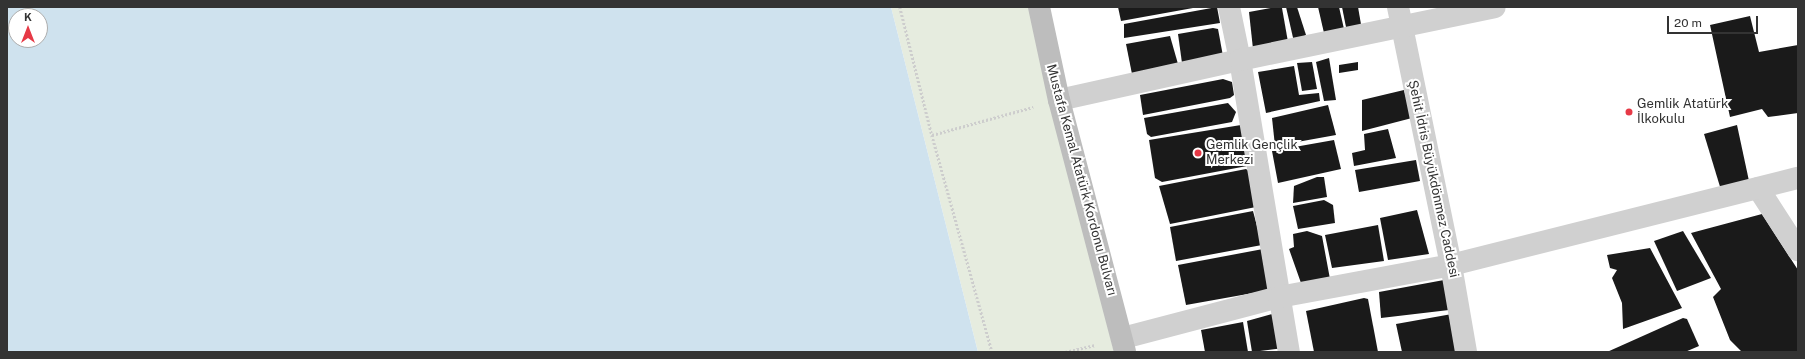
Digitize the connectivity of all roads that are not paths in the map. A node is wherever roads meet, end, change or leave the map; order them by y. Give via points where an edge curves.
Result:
1 (1039, 7) edge
2 (1229, 7) edge
3 (1494, 7) edge
4 (1399, 17) edge
5 (1240, 60) junction
6 (1058, 100) junction
7 (1798, 178) edge
8 (1758, 188) junction
9 (1798, 250) edge
10 (1452, 265) junction
11 (1279, 297) junction
12 (1124, 345) edge
13 (1289, 352) edge
14 (1466, 352) edge

1 - 6 street, Mustafa Kemal Atatürk Kordonu Bulvarı
2 - 5 street
3 - 4 street
4 - 5 street
4 - 10 street, Şehit İdris Büyükdönmez Caddesi
5 - 6 street
5 - 11 street
6 - 12 street, Mustafa Kemal Atatürk Kordonu Bulvarı
7 - 8 street
8 - 9 street
8 - 10 street
10 - 11 street
10 - 14 street, Şehit İdris Büyükdönmez Caddesi
11 - 12 street
11 - 13 street

